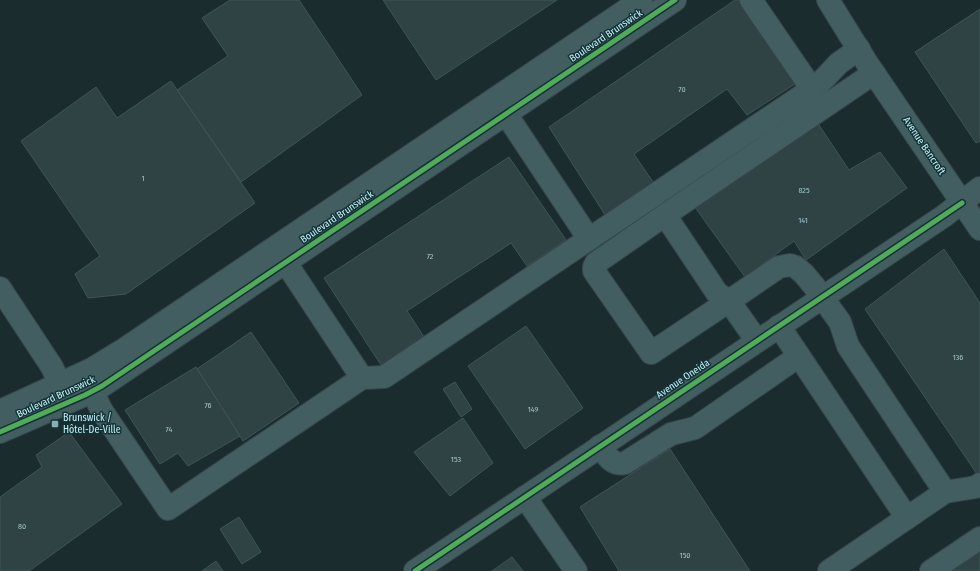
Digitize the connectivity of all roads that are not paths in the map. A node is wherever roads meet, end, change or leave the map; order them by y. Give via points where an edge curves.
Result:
1 (641, 0) edge
2 (675, 0) edge
3 (751, 0) edge
4 (828, 0) edge
5 (867, 62) junction
6 (812, 89) junction
7 (506, 114) junction
8 (980, 188) edge
9 (962, 203) junction
10 (665, 215) junction
11 (980, 229) edge
12 (589, 239) junction
13 (286, 263) junction
14 (0, 288) edge
15 (822, 297) junction
16 (730, 301) junction
17 (779, 326) junction
18 (757, 341) junction
19 (799, 356) junction
20 (362, 378) junction
21 (92, 392) junction
22 (64, 393) junction
23 (0, 411) edge
24 (0, 432) edge
25 (600, 446) junction
26 (980, 484) edge
27 (945, 492) junction
28 (525, 497) junction
29 (906, 518) junction
30 (980, 538) edge
31 (415, 571) edge
32 (576, 571) edge
33 (829, 571) edge
34 (931, 571) edge

1 - 22 street, Boulevard Brunswick via 92,369
2 - 7 street, Boulevard Brunswick
3 - 6 street
4 - 5 street, Avenue Bancroft
5 - 6 street via 838,63
5 - 9 street, Avenue Bancroft
5 - 10 street
6 - 12 street
7 - 12 street
7 - 13 street, Boulevard Brunswick
8 - 9 street, Avenue Oneida
9 - 11 street, Avenue Bancroft
9 - 15 street, Avenue Oneida
10 - 16 street via 717,293
10 - 16 street via 596,263 594,267 594,272 651,353
12 - 20 street via 384,377
13 - 20 street
13 - 21 street, Boulevard Brunswick
14 - 22 street via 49,362
15 - 16 street via 804,274 790,265 779,267
15 - 17 street, Avenue Oneida
15 - 27 street via 840,322 848,346
16 - 18 street
17 - 18 street, Avenue Oneida
17 - 19 street
18 - 25 street, Avenue Oneida
19 - 25 street via 695,428 671,434 625,463 613,462
19 - 29 street
20 - 21 street via 168,509
21 - 22 street, Boulevard Brunswick
22 - 23 street, Boulevard Brunswick
22 - 24 street, Boulevard Brunswick
25 - 28 street, Avenue Oneida
26 - 27 street via 976,487
27 - 29 street
28 - 31 street, Avenue Oneida
28 - 32 street
29 - 33 street
30 - 34 street

